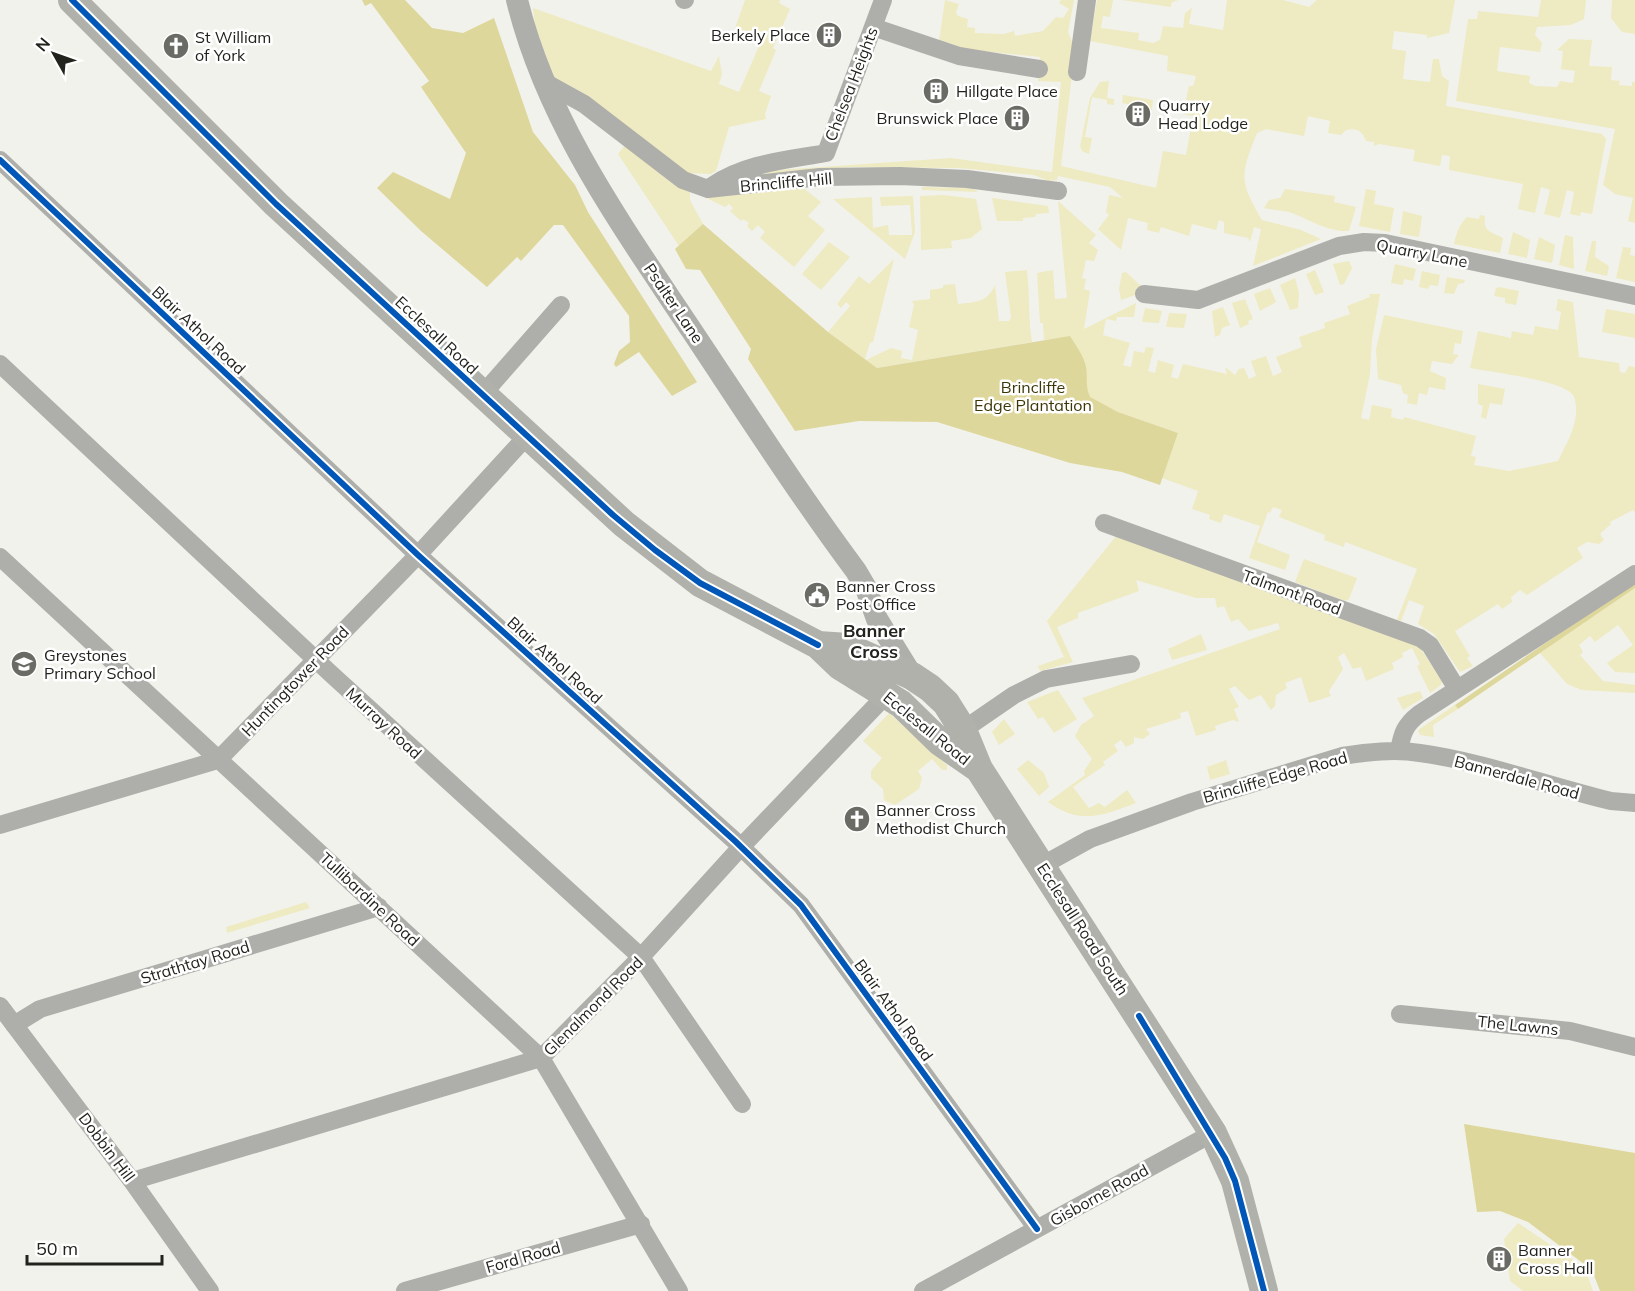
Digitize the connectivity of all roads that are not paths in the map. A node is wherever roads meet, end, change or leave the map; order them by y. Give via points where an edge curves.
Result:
1 (72, 0) edge
2 (517, 0) edge
3 (883, 0) edge
4 (1087, 0) edge
5 (873, 27) junction
6 (1039, 69) dead end
7 (1077, 72) dead end
8 (546, 83) junction
9 (0, 160) edge
10 (708, 189) junction
11 (1058, 191) dead end
12 (1144, 294) dead end
13 (1635, 296) edge
14 (561, 305) dead end
15 (0, 364) edge
16 (482, 395) junction
17 (527, 436) junction
18 (1104, 524) dead end
19 (418, 555) junction
20 (0, 557) edge
21 (1635, 574) edge
22 (866, 588) junction
23 (818, 645) junction
24 (316, 659) junction
25 (1131, 664) dead end
26 (912, 676) junction
27 (1457, 689) junction
28 (886, 694) junction
29 (946, 703) junction
30 (963, 730) junction
31 (1399, 751) junction
32 (218, 760) junction
33 (979, 769) junction
34 (1635, 803) edge
35 (0, 825) edge
36 (741, 847) junction
37 (1043, 865) junction
38 (379, 908) junction
39 (641, 957) junction
40 (0, 1006) edge
41 (1400, 1014) dead end
42 (14, 1025) junction
43 (1635, 1047) edge
44 (541, 1058) junction
45 (742, 1104) dead end
46 (1213, 1133) junction
47 (132, 1181) junction
48 (640, 1224) junction
49 (1037, 1229) junction
50 (210, 1291) edge
51 (405, 1291) edge
52 (679, 1291) edge
53 (923, 1291) edge
54 (1264, 1291) edge

1 - 16 main road, Ecclesall Road via 259,188
2 - 8 street, Psalter Lane
3 - 5 street, Chelsea Heights
4 - 7 street
5 - 6 street via 959,57
5 - 10 street, Chelsea Heights via 826,153 747,168
8 - 10 street, Brincliffe Hill via 584,104 683,180
8 - 22 street, Psalter Lane via 564,127 623,226
9 - 19 street, Blair Athol Road
10 - 11 street, Brincliffe Hill via 820,177 900,176 967,179
12 - 13 street, Quarry Lane via 1198,300 1339,246 1364,242 1385,243
14 - 16 street
15 - 24 street, Murray Road
16 - 17 main road, Ecclesall Road
17 - 19 street, Huntingtower Road
17 - 23 main road, Ecclesall Road via 671,563 711,589
18 - 27 street, Talmont Road via 1420,638 1430,645
19 - 24 street, Huntingtower Road
19 - 36 street, Blair Athol Road
20 - 32 street, Tullibardine Road
21 - 27 street
22 - 26 street, Psalter Lane via 877,620
22 - 29 street, Psalter Lane via 890,611
23 - 26 main road, Ecclesall Road via 848,647
23 - 28 main road, Ecclesall Road via 840,666
24 - 32 street, Huntingtower Road
24 - 39 street, Murray Road
25 - 30 street via 1047,679 1014,695
26 - 29 main road, Ecclesall Road
26 - 33 street, Psalter Lane
27 - 31 street via 1407,724
28 - 33 main road, Ecclesall Road via 940,742
28 - 36 street, Glenalmond Road
29 - 30 main road, Ecclesall Road South
30 - 33 main road, Ecclesall Road South
31 - 34 street, Bannerdale Road via 1467,762 1555,788
31 - 37 street, Brincliffe Edge Road via 1342,756 1192,802 1090,839
32 - 35 street, Huntingtower Road
32 - 38 street, Tullibardine Road
33 - 37 main road, Ecclesall Road South
36 - 39 street, Glenalmond Road
36 - 49 street, Blair Athol Road via 801,905
37 - 46 main road, Ecclesall Road South
38 - 42 street, Strathtay Road via 40,1009
38 - 44 street, Tullibardine Road
39 - 44 street, Glenalmond Road
39 - 45 street, Murray Road
40 - 42 street, Dobbin Hill
41 - 43 street, The Lawns via 1570,1031
42 - 47 street, Dobbin Hill
44 - 47 street, Glenalmond Road
44 - 48 street, Tullibardine Road
46 - 49 street, Gisborne Road
46 - 54 main road, Ecclesall Road South via 1235,1181
47 - 50 street, Dobbin Hill
48 - 51 street, Ford Road
48 - 52 street, Tullibardine Road
49 - 53 street, Gisborne Road

